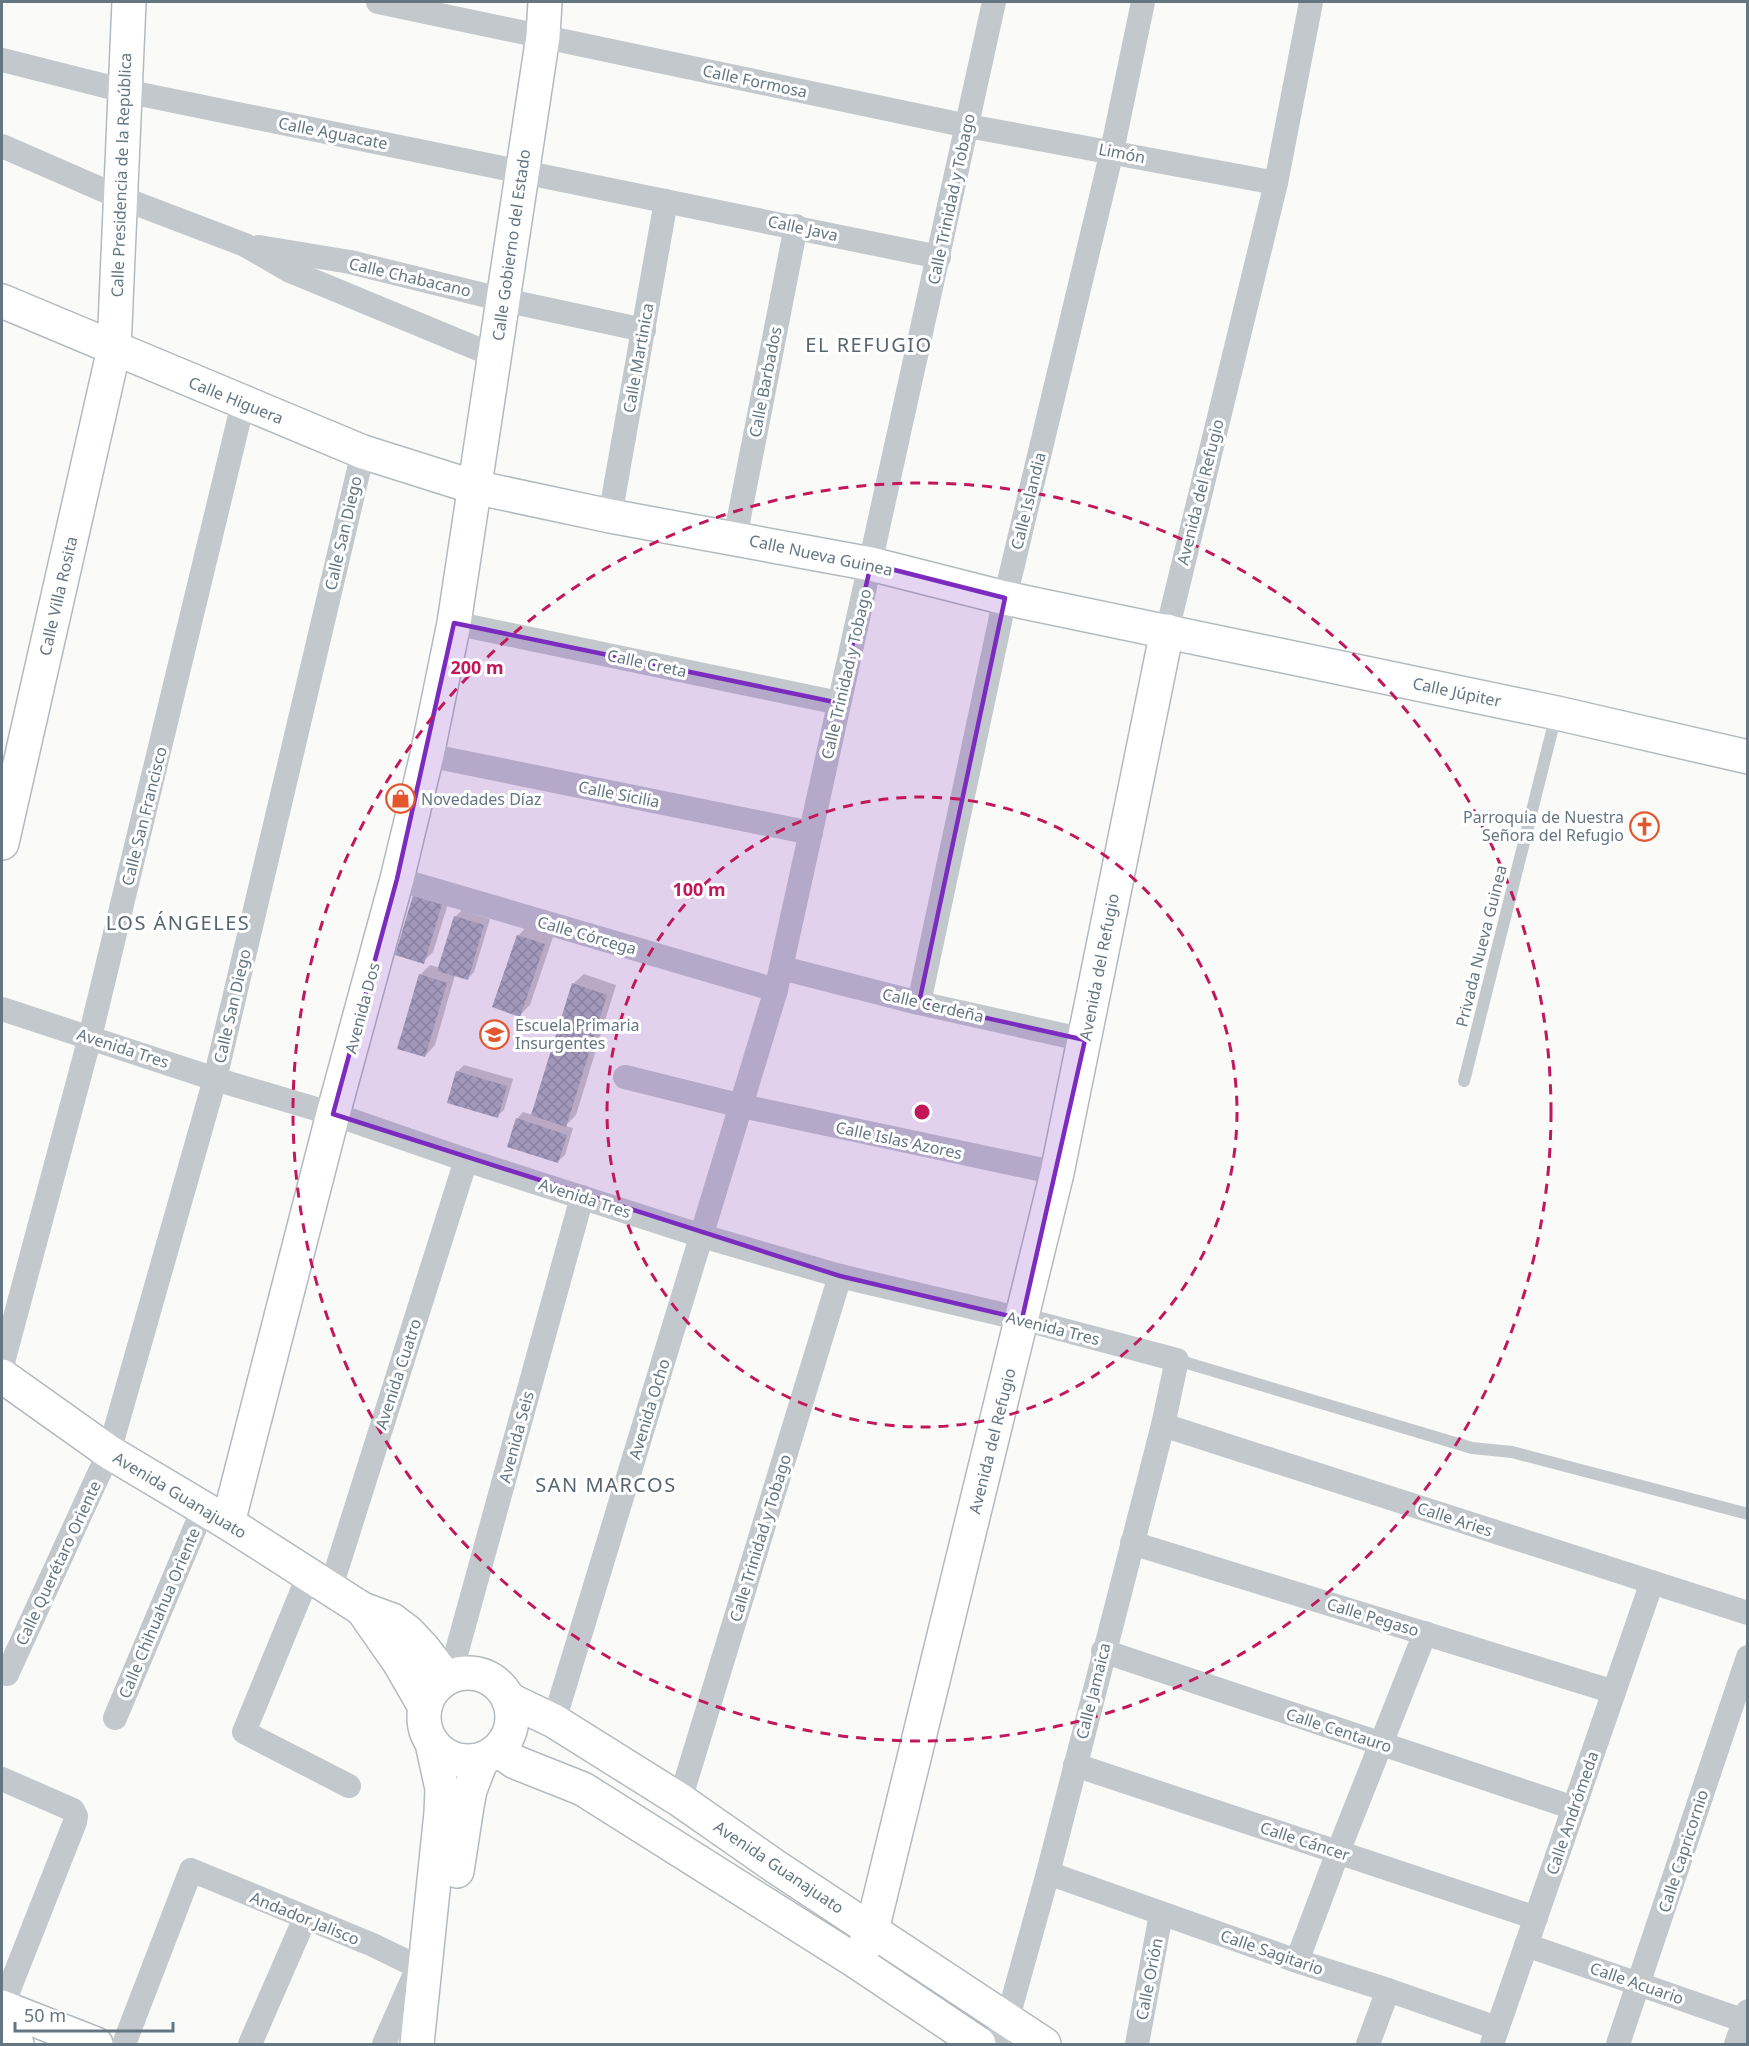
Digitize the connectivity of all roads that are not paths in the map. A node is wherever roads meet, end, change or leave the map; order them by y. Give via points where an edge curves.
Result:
1 (129, 2) edge
2 (378, 2) edge
3 (545, 2) edge
4 (994, 2) edge
5 (1143, 2) edge
6 (1311, 2) edge
7 (543, 36) junction
8 (2, 60) edge
9 (124, 91) junction
10 (968, 126) junction
11 (2, 146) edge
12 (1112, 151) junction
13 (522, 171) junction
14 (1276, 183) junction
15 (119, 196) junction
16 (666, 201) junction
17 (796, 226) junction
18 (245, 245) junction
19 (939, 256) junction
20 (504, 300) junction
21 (2, 301) edge
22 (644, 330) junction
23 (114, 349) junction
24 (495, 356) junction
25 (243, 403) junction
26 (363, 452) junction
27 (474, 487) junction
28 (610, 516) junction
29 (735, 538) junction
30 (871, 564) junction
31 (1005, 598) junction
32 (454, 623) junction
33 (1167, 631) junction
34 (839, 703) junction
35 (1557, 713) junction
36 (427, 755) junction
37 (1748, 757) edge
38 (811, 832) junction
39 (2, 843) edge
40 (397, 879) junction
41 (779, 979) junction
42 (919, 1003) junction
43 (2, 1009) edge
44 (90, 1037) junction
45 (1085, 1040) junction
46 (625, 1077) dead end
47 (215, 1079) junction
48 (1464, 1082) dead end
49 (742, 1106) junction
50 (333, 1114) junction
51 (466, 1160) junction
52 (1057, 1173) junction
53 (582, 1197) junction
54 (702, 1236) junction
55 (840, 1276) junction
56 (1022, 1319) junction
57 (1177, 1360) junction
58 (2, 1366) edge
59 (2, 1376) edge
60 (1163, 1425) junction
61 (109, 1452) junction
62 (1748, 1514) edge
63 (215, 1516) junction
64 (1132, 1543) junction
65 (320, 1581) junction
66 (1652, 1582) junction
67 (362, 1609) junction
68 (1748, 1613) edge
69 (1425, 1633) junction
70 (1103, 1651) junction
71 (1748, 1657) edge
72 (7, 1674) dead end
73 (448, 1677) junction
74 (1614, 1692) junction
75 (508, 1699) junction
76 (425, 1707) junction
77 (115, 1718) dead end
78 (554, 1721) junction
79 (432, 1743) junction
80 (1382, 1744) junction
81 (490, 1754) junction
82 (1075, 1765) junction
83 (2, 1779) edge
84 (349, 1786) dead end
85 (680, 1800) junction
86 (1574, 1808) junction
87 (1338, 1852) junction
88 (1048, 1873) junction
89 (1161, 1914) junction
90 (305, 1918) junction
91 (1536, 1918) junction
92 (872, 1930) junction
93 (1526, 1945) junction
94 (423, 1960) junction
95 (1298, 1961) junction
96 (857, 1962) junction
97 (1639, 1984) junction
98 (1388, 1990) junction
99 (2, 2007) edge
100 (1746, 2018) edge
101 (1000, 2033) edge
102 (1495, 2036) edge
103 (2, 2038) edge
104 (17, 2044) edge
105 (96, 2044) edge
106 (124, 2044) edge
107 (250, 2044) edge
108 (384, 2044) edge
109 (417, 2044) edge
110 (437, 2044) edge
111 (979, 2044) edge
112 (1044, 2044) edge
113 (1137, 2044) edge
114 (1368, 2044) edge
115 (1618, 2044) edge
116 (1736, 2044) edge

1 - 9 street, Calle Presidencia de la República
2 - 7 street, Calle Formosa
3 - 7 street, Calle Gobierno del Estado
4 - 10 street, Calle Trinidad y Tobago
5 - 12 street, Calle Islandia
6 - 14 street, Avenida del Refugio
7 - 10 street, Calle Formosa
7 - 13 street, Calle Gobierno del Estado
8 - 9 street, Calle Aguacate
9 - 13 street, Calle Aguacate
9 - 15 street, Calle Presidencia de la República
10 - 12 street, Limón
10 - 19 street, Calle Trinidad y Tobago
11 - 15 street, Calle Chabacano
12 - 14 street, Limón
12 - 31 street, Calle Islandia
13 - 16 street, Calle Aguacate
13 - 20 street, Calle Gobierno del Estado
14 - 33 street, Avenida del Refugio
15 - 18 street, Calle Chabacano
15 - 23 street, Calle Presidencia de la República
16 - 17 street, Calle Java
16 - 22 street, Calle Martinica
17 - 19 street, Calle Java
17 - 29 street, Calle Barbados
18 - 20 street, Calle Chabacano via 350,262
18 - 24 street, Calle Chabacano via 291,271
19 - 30 street, Calle Trinidad y Tobago
20 - 22 street, Calle Chabacano
20 - 24 street, Calle Gobierno del Estado
21 - 23 street, Calle Higuera
22 - 28 street, Calle Martinica
23 - 25 street, Calle Higuera
23 - 39 street, Calle Villa Rosita
24 - 27 street, Calle Gobierno del Estado
25 - 26 street, Calle Higuera
25 - 44 street, Calle San Francisco
26 - 27 street, Calle Higuera
26 - 47 street, Calle San Diego
27 - 28 street, Calle Nueva Guinea
27 - 32 street, Avenida Dos
28 - 29 street, Calle Nueva Guinea
29 - 30 street, Calle Nueva Guinea
30 - 31 street, Calle Nueva Guinea
30 - 34 street, Calle Trinidad y Tobago
31 - 33 street, Calle Nueva Guinea
31 - 42 street, Calle Islandia
32 - 34 street, Calle Creta
32 - 36 street, Avenida Dos
33 - 35 street, Calle Júpiter
33 - 45 street, Avenida del Refugio
34 - 38 street, Calle Trinidad y Tobago
35 - 37 street, Calle Júpiter
35 - 48 lane, Privada Nueva Guinea
36 - 38 street, Calle Sicilia
36 - 40 street, Avenida Dos
38 - 41 street, Calle Trinidad y Tobago
40 - 41 street, Calle Córcega
40 - 50 street, Avenida Dos
41 - 42 street, Calle Cerdeña
41 - 49 street, Calle Trinidad y Tobago
42 - 45 street, Calle Cerdeña
43 - 44 street, Avenida Tres
44 - 47 street, Avenida Tres
44 - 58 street, Calle San Francisco
45 - 52 street, Avenida del Refugio
46 - 49 street, Calle Islas Azores
47 - 50 street, Avenida Tres
47 - 61 street, Calle San Diego
49 - 52 street, Calle Islas Azores
49 - 54 street, Calle Trinidad y Tobago
50 - 51 street, Avenida Tres
50 - 63 street, Avenida Dos
51 - 53 street, Avenida Tres
51 - 65 street, Avenida Cuatro
52 - 56 street, Avenida del Refugio
53 - 54 street, Avenida Tres
53 - 73 street, Avenida Seis
54 - 55 street, Avenida Tres
54 - 78 street, Avenida Ocho
55 - 56 street, Avenida Tres
55 - 85 street, Calle Trinidad y Tobago
56 - 57 street, Avenida Tres
56 - 92 street, Avenida del Refugio
57 - 60 street, Calle Jamaica
57 - 62 lane via 1472,1448 1512,1452
59 - 61 street, Avenida Guanajuato
60 - 64 street, Calle Jamaica
60 - 66 street, Calle Aries
61 - 63 street, Avenida Guanajuato
61 - 72 street, Calle Querétaro Oriente
63 - 65 street, Avenida Guanajuato
63 - 77 street, Calle Chihuahua Oriente
64 - 69 street, Calle Pegaso
64 - 70 street, Calle Jamaica
65 - 67 street, Avenida Guanajuato
65 - 84 street, Avenida Cuatro via 244,1732
66 - 68 street, Calle Aries
66 - 74 street, Calle Andrómeda
67 - 73 street, Avenida Guanajuato via 392,1620 408,1632
67 - 76 street, Avenida Guanajuato
69 - 74 street, Calle Pegaso
69 - 80 street
70 - 80 street, Calle Centauro
70 - 82 street, Calle Jamaica
71 - 97 street, Calle Capricornio
73 - 75 street via 467,1672 484,1675 499,1685
73 - 76 street via 435,1687
74 - 86 street, Calle Andrómeda
75 - 78 street, Avenida Guanajuato
75 - 81 street via 512,1717 509,1735
76 - 79 street via 424,1726
78 - 85 street, Avenida Guanajuato
79 - 81 street via 455,1760 473,1761
79 - 94 street via 442,1789
80 - 86 street, Calle Centauro
80 - 87 street
81 - 96 street via 583,1789
81 - 110 street via 470,1790
82 - 87 street, Calle Cáncer
82 - 88 street, Calle Jamaica
83 - 99 street via 74,1810 76,1816
85 - 92 street, Avenida Guanajuato
86 - 91 street, Calle Andrómeda
87 - 91 street, Calle Cáncer
87 - 95 street
88 - 89 street, Calle Sagitario
88 - 101 street, Calle Jamaica
89 - 95 street, Calle Sagitario
89 - 113 street, Calle Orión
90 - 94 street, Andador Jalisco
90 - 106 street, Andador Jalisco via 191,1870
90 - 107 street
91 - 93 street, Calle Andrómeda
92 - 96 street, Avenida del Refugio
92 - 101 street, Avenida Guanajuato
93 - 97 street, Calle Acuario
93 - 102 street, Calle Andrómeda
94 - 108 street
94 - 109 street
95 - 98 street, Calle Sagitario
96 - 111 street
97 - 100 street, Calle Acuario
97 - 115 street, Calle Capricornio
98 - 102 street, Calle Sagitario
98 - 114 street
99 - 105 street
100 - 116 street
101 - 112 street, Avenida Guanajuato
103 - 104 street

